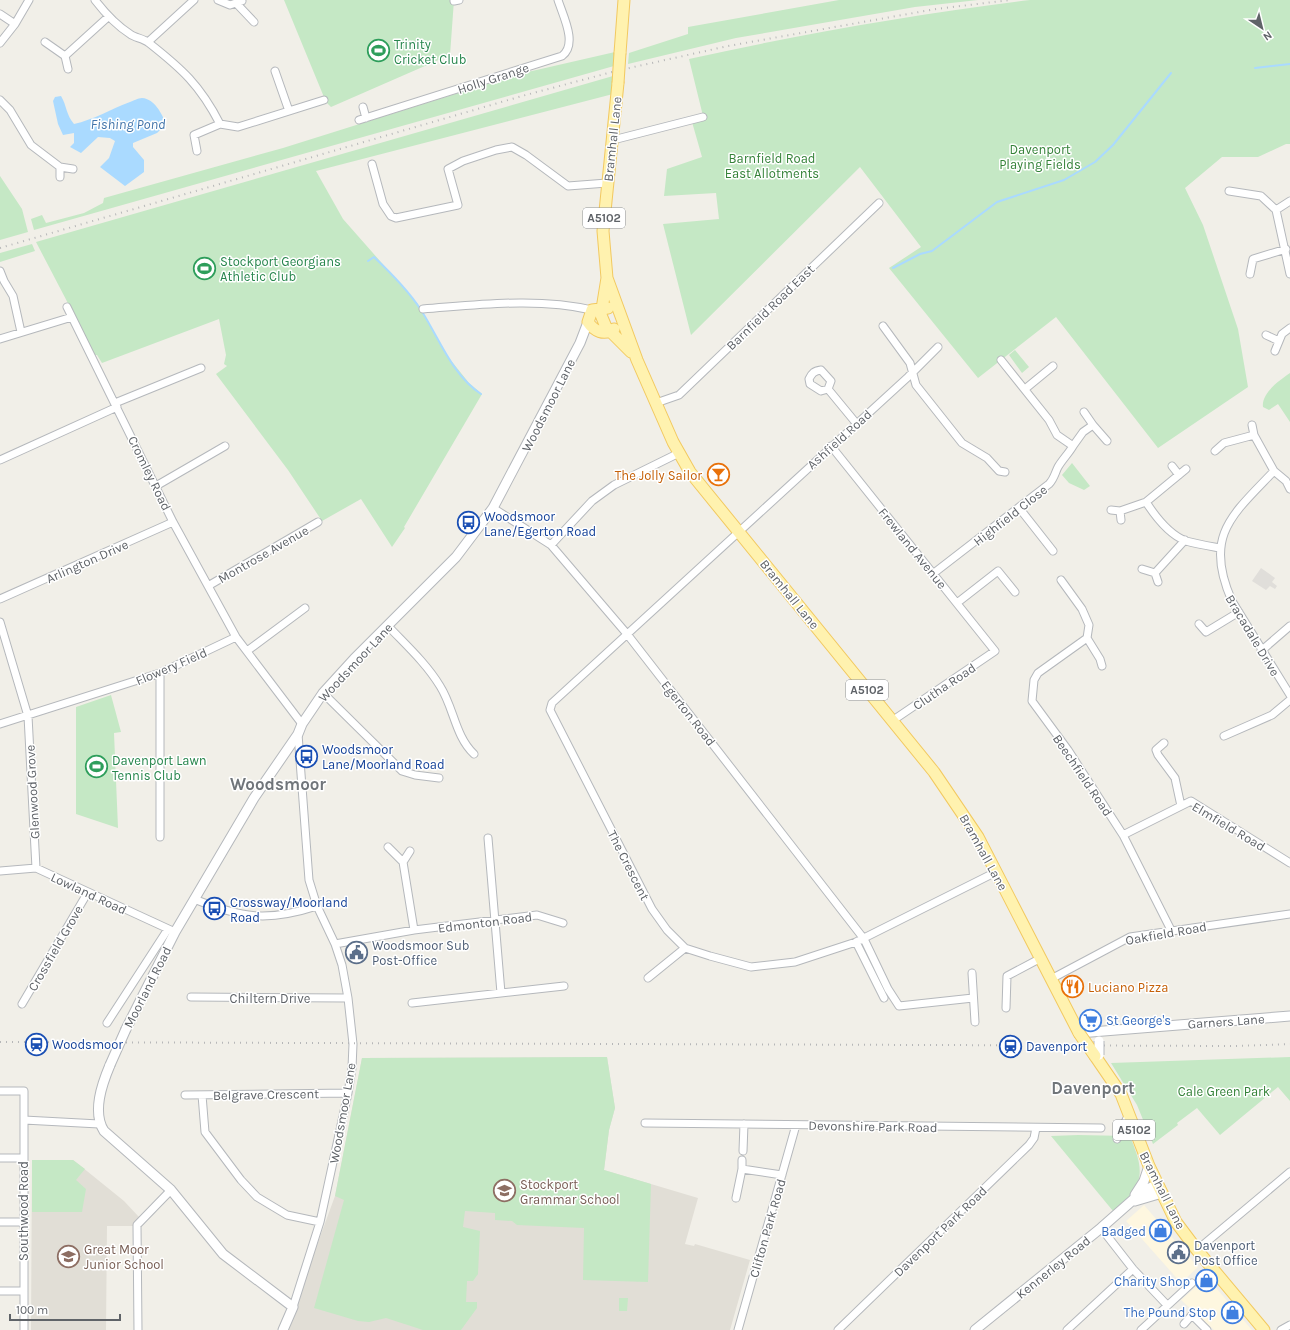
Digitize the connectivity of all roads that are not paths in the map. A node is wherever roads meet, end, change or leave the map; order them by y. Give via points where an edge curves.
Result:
1 (29, 0) edge
2 (95, 0) edge
3 (194, 0) edge
4 (218, 0) edge
5 (558, 0) edge
6 (624, 0) edge
7 (0, 14) edge
8 (108, 17) junction
9 (254, 22) dead end
10 (15, 24) junction
11 (44, 42) dead end
12 (148, 42) junction
13 (0, 43) edge
14 (65, 56) junction
15 (68, 69) dead end
16 (275, 71) dead end
17 (0, 100) edge
18 (324, 100) dead end
19 (363, 107) dead end
20 (289, 111) junction
21 (703, 118) dead end
22 (220, 124) junction
23 (613, 140) junction
24 (197, 151) dead end
25 (372, 164) dead end
26 (60, 167) junction
27 (73, 170) dead end
28 (60, 177) dead end
29 (607, 183) junction
30 (1230, 191) dead end
31 (1290, 201) edge
32 (879, 203) dead end
33 (1276, 210) junction
34 (1286, 250) junction
35 (7, 267) dead end
36 (0, 271) edge
37 (1250, 274) dead end
38 (1290, 274) edge
39 (608, 278) junction
40 (66, 307) dead end
41 (618, 307) junction
42 (423, 309) dead end
43 (597, 309) junction
44 (72, 317) junction
45 (622, 319) junction
46 (588, 322) junction
47 (883, 326) dead end
48 (1290, 328) edge
49 (611, 331) junction
50 (21, 332) junction
51 (599, 332) junction
52 (1266, 335) dead end
53 (0, 339) edge
54 (1279, 341) junction
55 (580, 343) junction
56 (938, 347) dead end
57 (1274, 351) dead end
58 (637, 360) junction
59 (1001, 360) dead end
60 (1054, 366) dead end
61 (200, 368) dead end
62 (913, 372) junction
63 (1025, 388) junction
64 (828, 389) dead end
65 (656, 403) junction
66 (116, 405) junction
67 (1084, 412) dead end
68 (856, 423) junction
69 (1093, 425) junction
70 (1252, 425) dead end
71 (1254, 435) junction
72 (1107, 441) dead end
73 (225, 446) dead end
74 (831, 446) junction
75 (1073, 446) junction
76 (1215, 451) dead end
77 (679, 453) junction
78 (0, 460) edge
79 (1172, 466) dead end
80 (1186, 469) dead end
81 (1274, 471) junction
82 (1005, 472) dead end
83 (1179, 474) junction
84 (156, 486) junction
85 (1290, 489) edge
86 (1146, 502) junction
87 (494, 508) junction
88 (1020, 509) junction
89 (1111, 510) dead end
90 (1120, 511) junction
91 (1121, 520) dead end
92 (173, 522) junction
93 (318, 522) dead end
94 (740, 532) junction
95 (1185, 540) junction
96 (551, 545) junction
97 (1220, 548) junction
98 (1053, 551) dead end
99 (1142, 569) dead end
100 (934, 573) junction
101 (1155, 573) junction
102 (1061, 580) dead end
103 (1158, 582) dead end
104 (208, 586) junction
105 (1015, 592) dead end
106 (0, 599) edge
107 (957, 603) junction
108 (306, 608) dead end
109 (1238, 612) junction
110 (0, 622) edge
111 (1199, 624) dead end
112 (388, 626) junction
113 (1290, 626) edge
114 (627, 634) junction
115 (236, 637) junction
116 (1086, 638) junction
117 (995, 650) joint
118 (1261, 650) junction
119 (247, 651) junction
120 (1102, 666) dead end
121 (160, 673) junction
122 (323, 693) junction
123 (1290, 695) edge
124 (1290, 700) edge
125 (28, 716) junction
126 (892, 721) junction
127 (0, 724) edge
128 (302, 724) junction
129 (298, 734) junction
130 (1224, 736) dead end
131 (1164, 743) dead end
132 (474, 754) dead end
133 (439, 778) dead end
134 (1181, 806) junction
135 (1123, 835) junction
136 (160, 837) dead end
137 (488, 838) dead end
138 (388, 847) dead end
139 (410, 851) dead end
140 (403, 862) junction
141 (1290, 863) edge
142 (36, 868) junction
143 (0, 871) edge
144 (996, 872) junction
145 (88, 892) junction
146 (194, 899) junction
147 (317, 906) junction
148 (1290, 914) edge
149 (496, 921) junction
150 (563, 923) dead end
151 (414, 930) junction
152 (1171, 930) junction
153 (172, 931) junction
154 (864, 939) junction
155 (856, 942) junction
156 (335, 944) junction
157 (685, 948) junction
158 (1041, 958) junction
159 (972, 973) dead end
160 (648, 978) dead end
161 (1051, 979) junction
162 (564, 986) dead end
163 (501, 993) junction
164 (191, 997) dead end
165 (348, 998) junction
166 (884, 998) dead end
167 (973, 998) junction
168 (412, 1003) dead end
169 (22, 1004) dead end
170 (1006, 1008) dead end
171 (1290, 1016) edge
172 (975, 1022) dead end
173 (108, 1023) dead end
174 (1115, 1030) junction
175 (1079, 1033) junction
176 (1098, 1057) junction
177 (0, 1091) edge
178 (348, 1093) junction
179 (185, 1095) dead end
180 (202, 1095) junction
181 (1129, 1114) junction
182 (24, 1120) junction
183 (645, 1123) dead end
184 (99, 1124) junction
185 (744, 1124) junction
186 (796, 1125) junction
187 (1036, 1128) junction
188 (1102, 1128) dead end
189 (1117, 1139) dead end
190 (743, 1151) dead end
191 (0, 1158) edge
192 (23, 1158) junction
193 (742, 1160) dead end
194 (1149, 1166) junction
195 (742, 1169) junction
196 (1290, 1172) edge
197 (782, 1175) junction
198 (1160, 1188) junction
199 (171, 1190) junction
200 (736, 1198) dead end
201 (1130, 1203) junction
202 (0, 1222) edge
203 (23, 1222) junction
204 (320, 1222) junction
205 (1101, 1228) junction
206 (1197, 1250) junction
207 (1133, 1268) junction
208 (1192, 1283) dead end
209 (24, 1290) junction
210 (0, 1291) edge
211 (1167, 1305) junction
212 (293, 1307) junction
213 (1184, 1324) dead end
214 (1290, 1325) edge
215 (24, 1330) edge
216 (138, 1330) edge
217 (283, 1330) edge
218 (738, 1330) edge
219 (838, 1330) edge
220 (975, 1330) edge
221 (1067, 1330) edge
222 (1141, 1330) edge
223 (1208, 1330) edge
224 (1264, 1330) edge
225 (1281, 1330) edge

1 - 10 street
2 - 8 street
3 - 12 street
4 - 9 street via 230,5 239,2
5 - 19 street, Holly Grange via 570,39 568,49 562,56 363,119
6 - 23 main road, Bramhall Lane / A5102, bridge
7 - 10 street
8 - 12 street via 130,34
8 - 14 street
10 - 13 street
11 - 14 street
12 - 22 street via 177,64 208,101
14 - 15 street
16 - 20 street
17 - 26 street via 10,110 31,145
18 - 20 street
20 - 22 street via 238,127
21 - 23 street
22 - 24 street via 194,136
23 - 29 main road, Bramhall Lane / A5102
25 - 29 street via 383,204 391,216 396,218 458,205 448,169 464,161 512,147 568,186
26 - 27 street
26 - 28 street
29 - 39 main road, Bramhall Lane / A5102 via 603,231
30 - 33 street via 1261,196
31 - 33 street
32 - 65 street, Barnfield Road East via 679,395
33 - 34 street
34 - 37 street via 1253,259
34 - 38 street
35 - 36 street
36 - 50 street via 13,296
39 - 41 main road, Bramhall Lane / A5102
39 - 43 main road, Bramhall Lane / A5102
40 - 44 street, Cromley Road
41 - 43 main road
41 - 45 main road, Bramhall Lane / A5102
42 - 43 street via 504,303
43 - 46 main road, Bramhall Lane / A5102
43 - 49 main road, Bramhall Lane / A5102 via 602,321
44 - 50 street
44 - 66 street, Cromley Road
45 - 49 main road
45 - 58 main road, Bramhall Lane / A5102
46 - 51 main road
46 - 55 street, Woodsmoor Lane
47 - 62 street via 910,363
48 - 54 street via 1282,334
49 - 51 main road
49 - 58 main road, Bramhall Lane / A5102
50 - 53 street
51 - 55 street
52 - 54 street
54 - 57 street
55 - 87 street, Woodsmoor Lane
56 - 62 street, Ashfield Road
58 - 65 main road, Bramhall Lane / A5102
59 - 63 street
60 - 63 street
61 - 66 street
62 - 68 street, Ashfield Road
62 - 82 street via 916,385 962,443 986,458 999,471
63 - 75 street via 1057,435
64 - 68 street
65 - 77 main road, Bramhall Lane / A5102
66 - 78 street
66 - 84 street, Cromley Road
67 - 69 street
68 - 74 street, Ashfield Road
69 - 72 street
69 - 75 street, Highfield Close via 1083,432
70 - 71 street
71 - 76 street via 1224,443
71 - 81 street
73 - 84 street
74 - 94 street, Ashfield Road
74 - 100 street, Frewland Avenue
75 - 88 street, Highfield Close via 1058,467 1055,477
77 - 94 main road, Bramhall Lane / A5102 via 690,472
77 - 96 street via 614,485 592,501
79 - 83 street
80 - 83 street
81 - 85 street
81 - 97 street, Bracadale Drive via 1229,520
83 - 86 street
84 - 92 street, Cromley Road
86 - 90 street
86 - 95 street via 1174,534
87 - 96 street, Egerton Road
87 - 112 street, Woodsmoor Lane via 456,558
88 - 98 street
88 - 100 street, Highfield Close
89 - 90 street
90 - 91 street
92 - 104 street, Cromley Road
92 - 106 street, Arlington Drive
93 - 104 street, Montrose Avenue
94 - 114 street, The Crescent
94 - 126 main road, Bramhall Lane / A5102
95 - 97 street
95 - 101 street
96 - 114 street, Egerton Road
97 - 109 street, Bracadale Drive via 1224,584
99 - 101 street
100 - 107 street, Frewland Avenue
101 - 103 street
102 - 116 street via 1082,609 1089,625
104 - 115 street, Cromley Road
105 - 107 street via 998,571
107 - 117 street, Frewland Avenue
108 - 119 street
109 - 111 street via 1206,632
109 - 118 street, Bracadale Drive
110 - 125 street, Glenwood Grove
112 - 122 street, Woodsmoor Lane
112 - 132 street via 429,669 441,687 466,746
113 - 118 street
114 - 154 street, Egerton Road
114 - 157 street, The Crescent via 552,703 550,710 652,909 666,930
115 - 119 street
115 - 121 street, Flowery Field
116 - 120 street
116 - 135 street, Beechfield Road via 1038,673 1034,680 1032,701 1068,750
117 - 126 street, Clutha Road
118 - 123 street, Bracadale Drive
119 - 128 street
121 - 125 street, Flowery Field
121 - 136 street
122 - 128 street, Woodsmoor Lane
122 - 133 street via 402,770 415,775
124 - 130 street via 1272,715
125 - 127 street, Flowery Field
125 - 142 street, Glenwood Grove
126 - 144 main road, Bramhall Lane / A5102 via 934,772 974,830
128 - 129 street, Woodsmoor Lane
129 - 146 street, Moorland Road via 254,798
129 - 147 street, Woodsmoor Lane via 309,880
131 - 134 street via 1156,750 1175,778
134 - 135 street, Elmfield Road
134 - 141 street, Elmfield Road via 1191,801
135 - 152 street, Beechfield Road
137 - 149 street
138 - 140 street
139 - 140 street
140 - 151 street
142 - 143 street, Lowland Road
142 - 145 street, Lowland Road
144 - 154 street, The Crescent
144 - 158 main road, Bramhall Lane / A5102
145 - 153 street, Lowland Road
145 - 169 street, Crossfield Grove
146 - 147 street via 245,916 293,914
146 - 153 street, Moorland Road
147 - 156 street, Woodsmoor Lane
148 - 152 street, Oakfield Road
149 - 150 street, Edmonton Road via 538,915
149 - 151 street, Edmonton Road
149 - 163 street
151 - 156 street, Edmonton Road
152 - 161 street, Oakfield Road via 1130,937
153 - 173 street
153 - 184 street, Moorland Road, bridge via 103,1083
154 - 155 street, The Crescent
154 - 167 street, Egerton Road via 899,1006
155 - 157 street, The Crescent via 795,962 751,967
155 - 166 street
156 - 165 street, Woodsmoor Lane
157 - 160 street
158 - 161 main road, Bramhall Lane / A5102
158 - 170 street via 1007,976
159 - 167 street
161 - 175 main road, Bramhall Lane / A5102
162 - 163 street
163 - 168 street
164 - 165 street, Chiltern Drive
165 - 178 street, Woodsmoor Lane via 353,1044
167 - 172 street
171 - 174 street, Garners Lane
174 - 175 street, Garners Lane
174 - 176 street, bridge via 1100,1041
175 - 176 main road, Bramhall Lane / A5102, bridge
176 - 181 main road, Bramhall Lane / A5102 via 1121,1094
177 - 182 street, Southwood Road via 24,1091
178 - 180 street, Belgrave Crescent
178 - 204 street, Woodsmoor Lane
179 - 180 street, Belgrave Crescent
180 - 204 street via 205,1132 241,1180 257,1197 288,1215
181 - 189 street
181 - 194 main road, Bramhall Lane / A5102
182 - 184 street
182 - 192 street, Southwood Road
183 - 185 street, Devonshire Park Road
184 - 199 street
185 - 186 street, Devonshire Park Road
185 - 190 street
186 - 187 street, Devonshire Park Road
186 - 197 street, Clifton Park Road
187 - 188 street, Devonshire Park Road
187 - 219 street, Davenport Park Road via 1029,1145
191 - 192 street
192 - 203 street, Southwood Road
193 - 195 street
194 - 198 main road, Bramhall Lane / A5102
194 - 201 street via 1144,1181
195 - 197 street
195 - 200 street
196 - 206 street
197 - 218 street, Clifton Park Road
198 - 201 street, Kennerley Road via 1143,1191
198 - 206 main road, Bramhall Lane / A5102 via 1176,1222
199 - 212 street via 223,1254
199 - 216 street via 137,1225
201 - 205 street, Kennerley Road
202 - 203 street
203 - 209 street, Southwood Road
204 - 212 street, Woodsmoor Lane
205 - 207 street
205 - 220 street, Kennerley Road
206 - 224 main road, Bramhall Lane / A5102
207 - 211 street
207 - 221 street
208 - 211 street
209 - 210 street
209 - 215 street, Southwood Road
211 - 222 street
212 - 217 street, Woodsmoor Lane
213 - 223 street via 1192,1315
214 - 225 street

